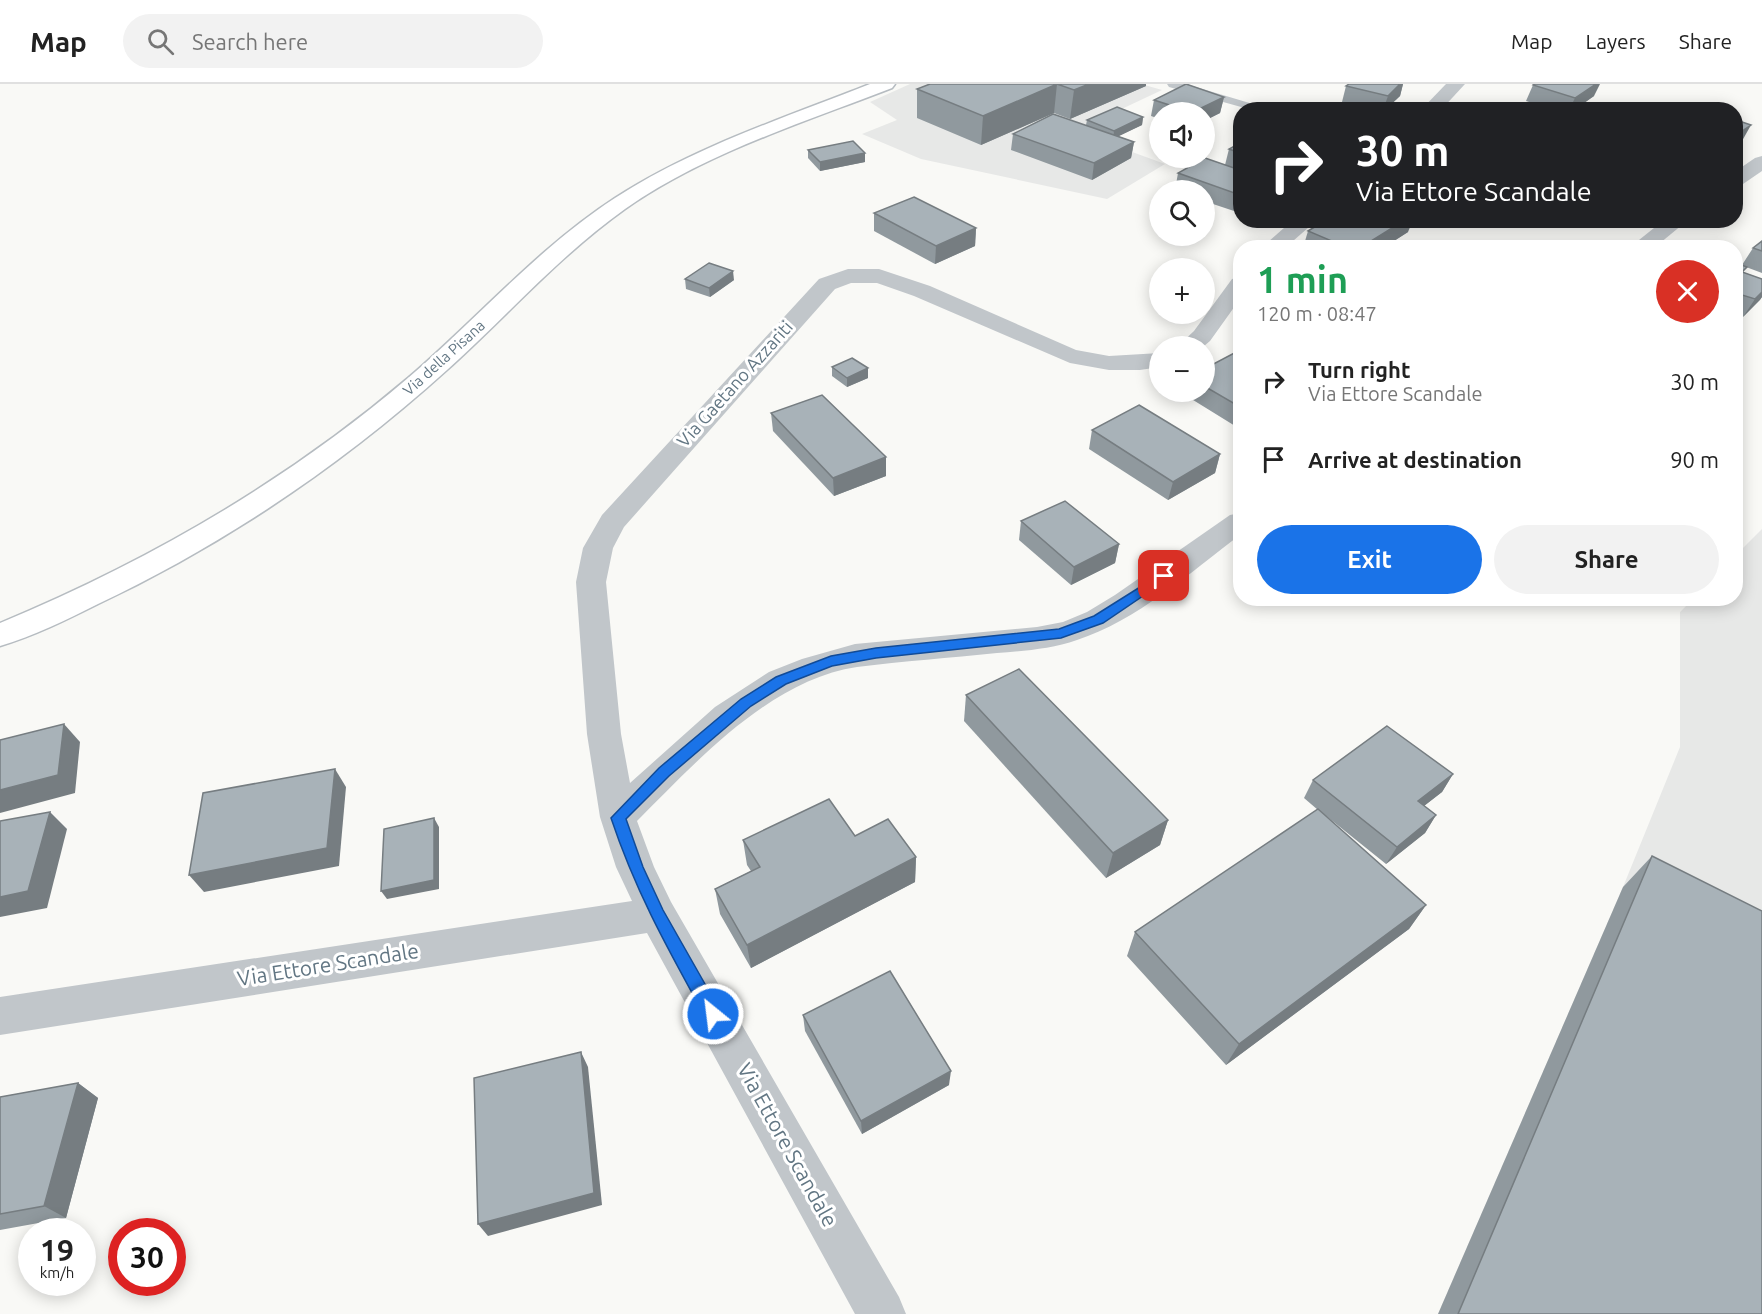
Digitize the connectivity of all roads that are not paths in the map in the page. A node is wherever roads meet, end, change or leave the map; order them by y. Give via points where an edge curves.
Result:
1 (886, 84) edge
2 (1173, 84) edge
3 (1425, 88) dead end
4 (1450, 89) edge
5 (1238, 102) edge
6 (1438, 102) edge
7 (1762, 162) edge
8 (1743, 175) edge
9 (1296, 228) edge
10 (1667, 228) edge
11 (1281, 240) edge
12 (1651, 240) edge
13 (1233, 294) edge
14 (1202, 336) edge
15 (1149, 362) edge
16 (1233, 527) edge
17 (0, 635) edge
18 (618, 818) junction
19 (657, 914) junction
20 (0, 1016) edge
21 (882, 1314) edge

1 - 17 main road, Via della Pisana via 727,149 622,202 567,244 417,383 318,462 195,541 61,609
2 - 5 lane
3 - 4 street
4 - 6 street
7 - 8 street
9 - 11 street
10 - 12 street
13 - 14 street
15 - 18 street, Via Gaetano Azzariti via 1109,363 1070,356 879,276 848,276 827,284 612,522 598,548 591,582 604,734
16 - 18 street via 1126,603 1068,632 855,656 813,667 781,681 728,716
18 - 19 street, Via Ettore Scandale
19 - 20 street, Via Ettore Scandale
19 - 21 street, Via Ettore Scandale

